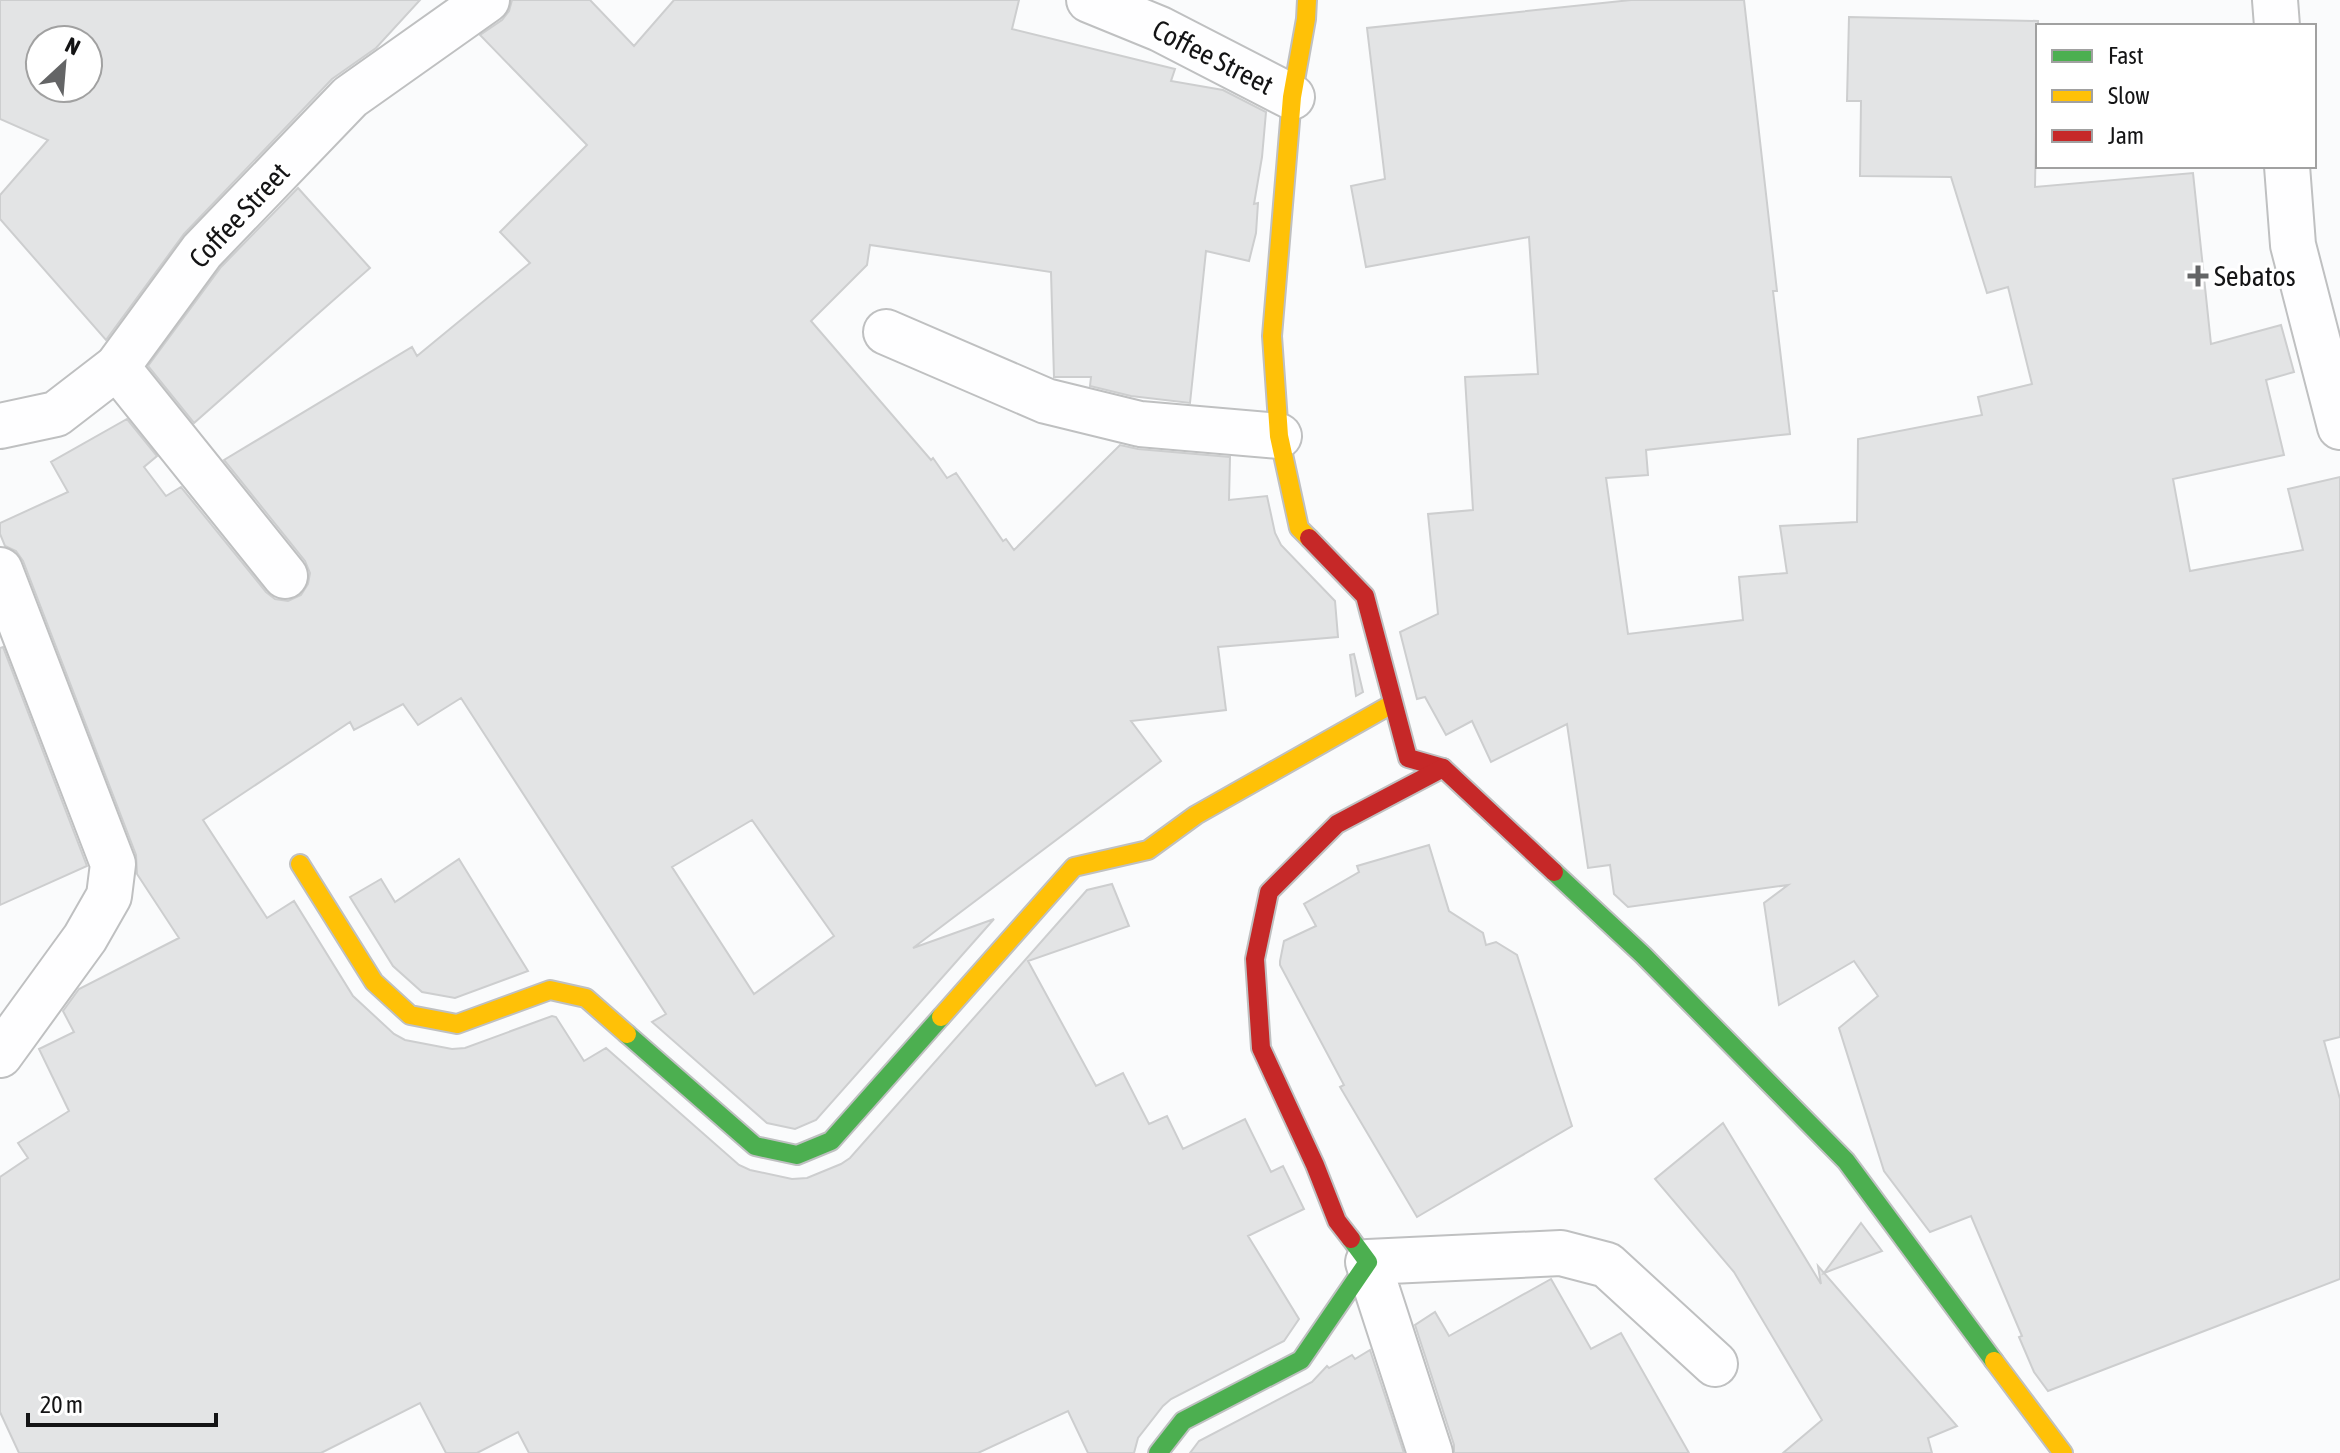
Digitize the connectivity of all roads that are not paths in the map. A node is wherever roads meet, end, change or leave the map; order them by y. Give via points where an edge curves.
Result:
1 (487, 0) edge
2 (1089, 0) edge
3 (1307, 0) edge
4 (2275, 0) edge
5 (2277, 24) edge
6 (1292, 97) junction
7 (2287, 168) edge
8 (886, 332) dead end
9 (117, 367) junction
10 (0, 426) edge
11 (2340, 427) edge
12 (1279, 436) junction
13 (0, 570) edge
14 (285, 576) dead end
15 (1392, 704) junction
16 (1443, 768) junction
17 (300, 864) dead end
18 (0, 1055) edge
19 (1368, 1262) junction
20 (1715, 1364) dead end
21 (1158, 1453) edge
22 (1430, 1453) edge
23 (2063, 1453) edge

1 - 9 street, Coffee Street via 350,97 202,251
2 - 6 street, Coffee Street via 1160,29
3 - 6 street
4 - 5 street
6 - 12 street via 1272,336
7 - 11 street via 2293,245
8 - 12 street via 1046,401 1140,424
9 - 10 street, Coffee Street via 56,414
9 - 14 street
12 - 15 street via 1299,528 1365,596
13 - 18 street via 113,864 109,896 85,938
15 - 16 street via 1408,758
15 - 17 street via 1196,815 1148,850 1074,867 831,1141 797,1155 755,1146 586,998 550,990 457,1024 410,1015 374,982
16 - 19 street via 1337,824 1269,892 1255,959 1261,1048 1337,1221
16 - 23 street via 1643,955 1846,1161
19 - 20 street via 1561,1253 1607,1265
19 - 21 street via 1301,1360 1183,1421
19 - 22 street

